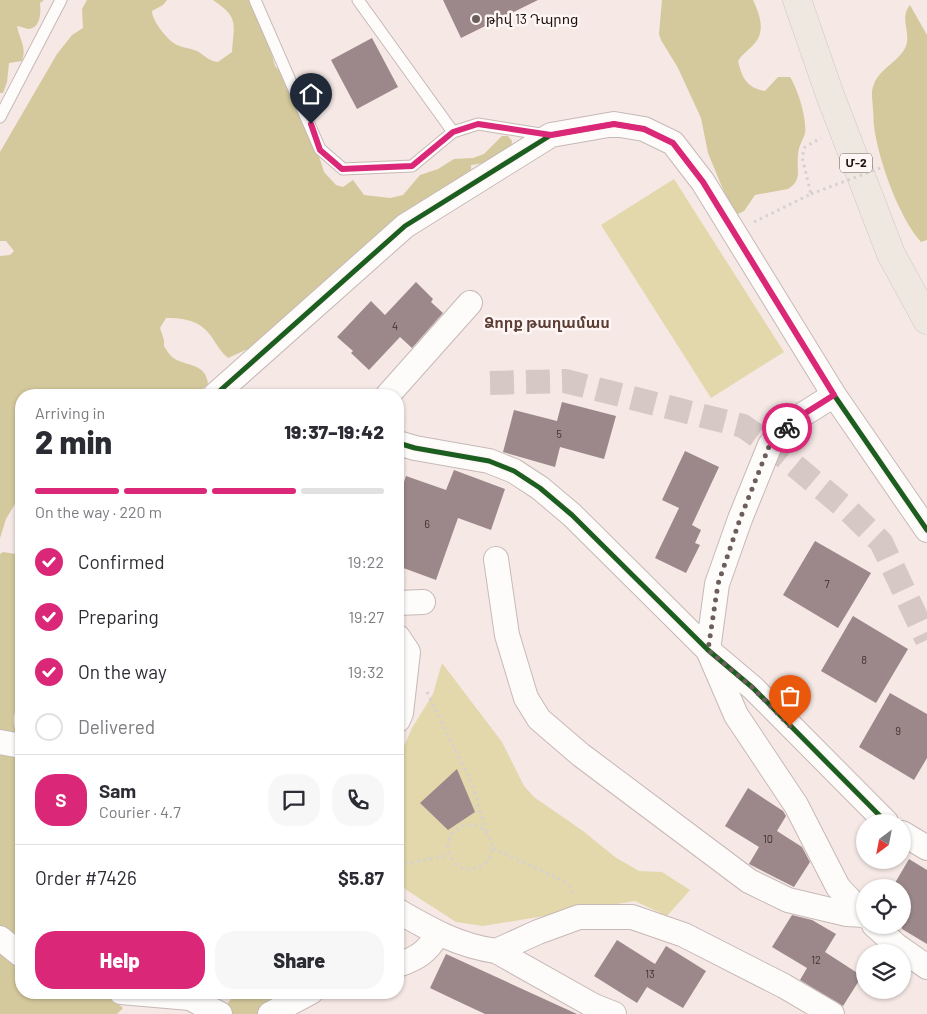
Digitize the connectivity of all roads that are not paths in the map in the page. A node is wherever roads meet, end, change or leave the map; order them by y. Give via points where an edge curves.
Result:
1 (60, 0) edge
2 (255, 0) edge
3 (358, 0) edge
4 (797, 0) edge
5 (0, 116) edge
6 (453, 132) junction
7 (551, 135) junction
8 (470, 303) dead end
9 (927, 320) edge
10 (222, 389) edge
11 (393, 389) edge
12 (834, 395) junction
13 (404, 445) edge
14 (927, 530) edge
15 (496, 559) dead end
16 (422, 602) dead end
17 (404, 603) edge
18 (404, 646) edge
19 (708, 650) junction
20 (404, 687) edge
21 (0, 742) edge
22 (15, 745) edge
23 (878, 814) edge
24 (911, 838) edge
25 (927, 848) edge
26 (856, 906) edge
27 (404, 914) edge
28 (856, 915) edge
29 (438, 934) junction
30 (884, 934) edge
31 (0, 938) edge
32 (15, 949) edge
33 (496, 951) junction
34 (404, 962) edge
35 (927, 967) edge
36 (192, 999) edge
37 (299, 999) edge
38 (220, 1014) edge
39 (270, 1014) edge
40 (614, 1014) edge
41 (832, 1014) edge

1 - 5 lane
2 - 6 lane via 320,150 342,169 412,166
3 - 6 lane
4 - 9 highway, Մ-2 via 891,254
6 - 7 lane via 478,124
7 - 10 street via 405,226
7 - 12 street via 614,124 644,129 673,143 703,182
8 - 11 street
12 - 14 street
12 - 19 street via 799,417 770,444 718,584
13 - 19 street via 489,460 540,488 572,515
15 - 28 street via 508,635 526,698 539,719 581,755 749,881 788,900
16 - 17 street
18 - 20 street via 408,652
19 - 23 street via 753,688
19 - 26 street via 736,715 796,805 838,887
21 - 22 street
24 - 25 street
27 - 29 street
29 - 33 street
29 - 34 street via 429,949
30 - 35 street
31 - 32 street
33 - 40 street
33 - 41 street via 579,917 632,917 684,935
36 - 38 street
37 - 39 street

